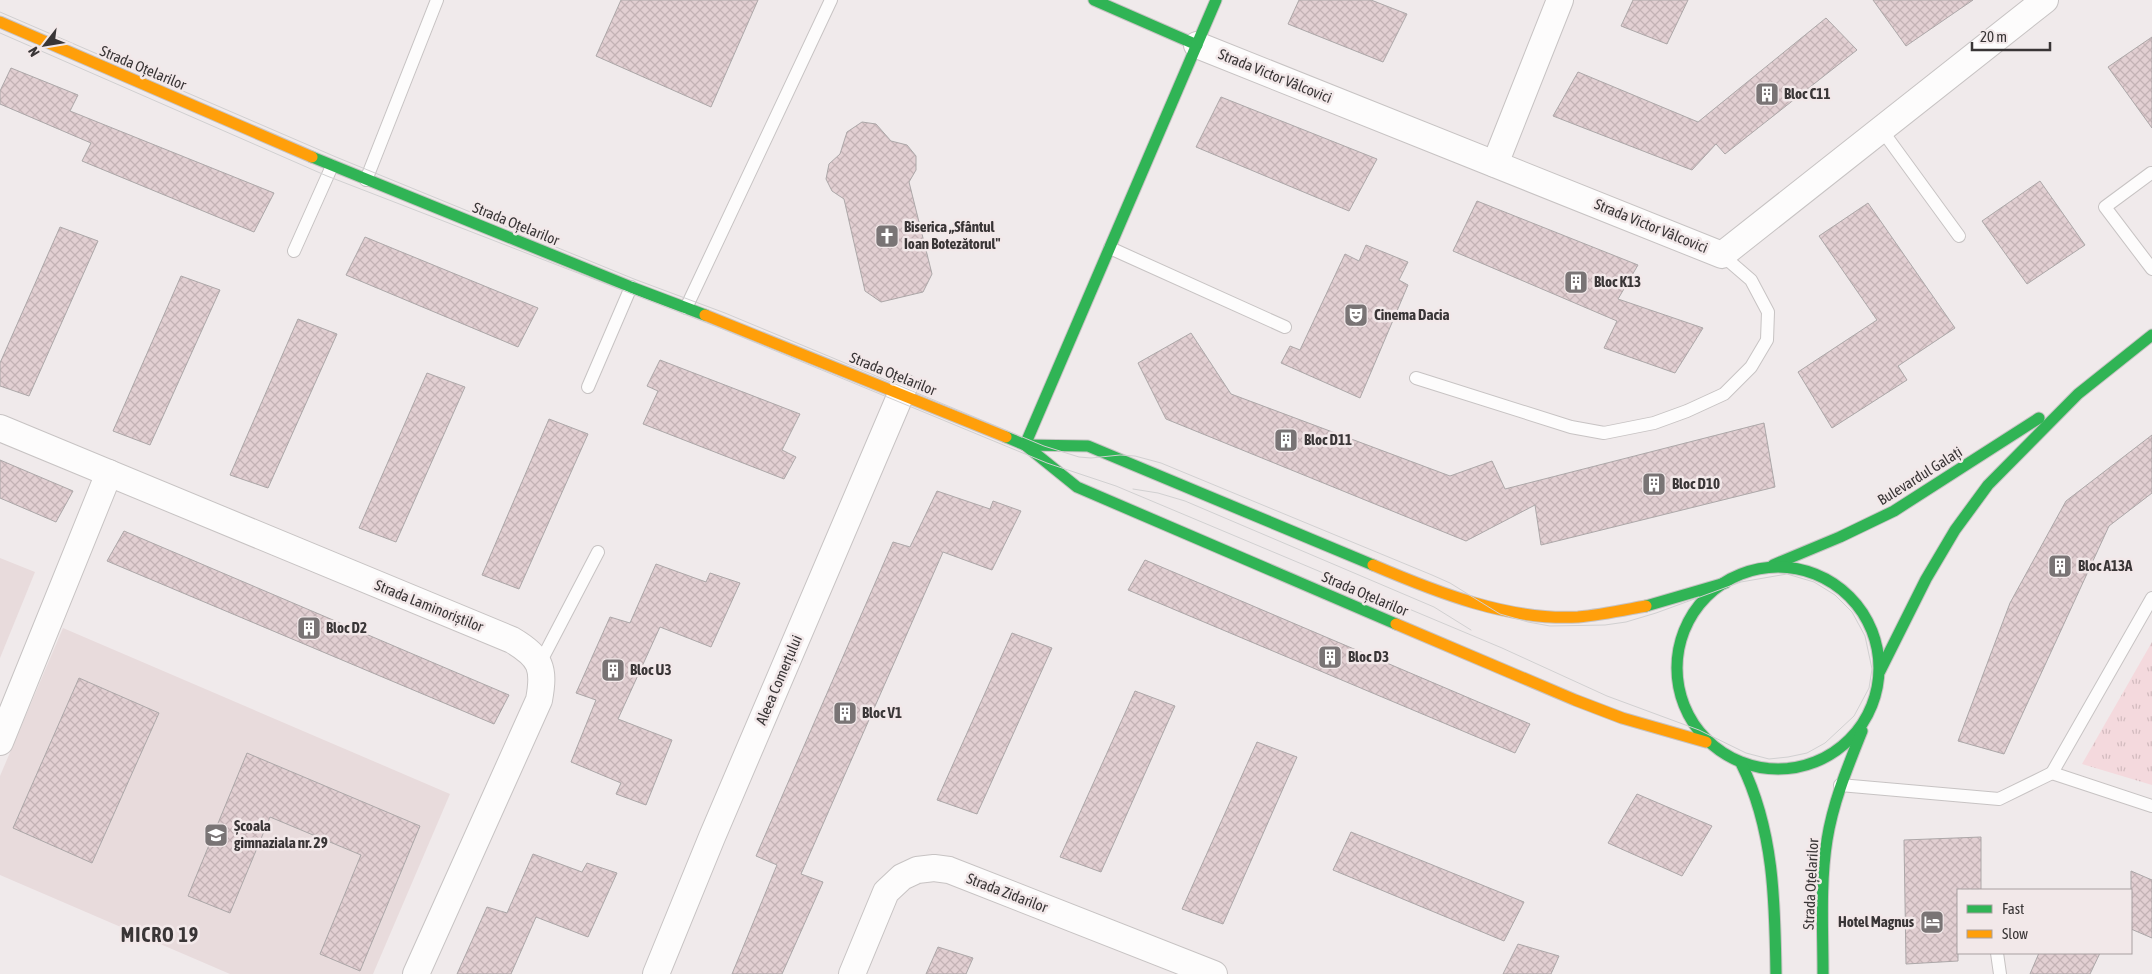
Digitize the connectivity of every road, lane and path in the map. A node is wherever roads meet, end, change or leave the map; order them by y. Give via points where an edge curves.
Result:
1 (437, 0) edge
2 (831, 0) edge
3 (1094, 0) edge
4 (1216, 0) edge
5 (1560, 0) edge
6 (2045, 0) edge
7 (0, 22) edge
8 (1197, 45) junction
9 (1881, 129) junction
10 (1495, 164) junction
11 (332, 166) junction
12 (2151, 173) dead end
13 (366, 180) junction
14 (1959, 236) dead end
15 (1110, 248) junction
16 (294, 251) dead end
17 (1722, 255) junction
18 (2152, 270) edge
19 (631, 287) junction
20 (686, 308) junction
21 (1285, 327) dead end
22 (2152, 335) edge
23 (1416, 378) dead end
24 (588, 387) dead end
25 (903, 391) junction
26 (2078, 394) junction
27 (0, 428) edge
28 (1025, 445) junction
29 (109, 473) junction
30 (598, 552) dead end
31 (1769, 567) junction
32 (1725, 583) junction
33 (2152, 598) edge
34 (540, 663) junction
35 (1880, 671) junction
36 (1870, 713) junction
37 (0, 742) edge
38 (1706, 742) junction
39 (1741, 763) junction
40 (2052, 773) junction
41 (1840, 785) junction
42 (2152, 806) edge
43 (1997, 954) edge
44 (416, 974) edge
45 (656, 974) edge
46 (852, 974) edge
47 (1214, 974) edge
48 (1776, 974) edge
49 (1822, 974) edge
50 (2000, 974) edge

1 - 13 lane
2 - 20 lane
3 - 8 main road, Strada Victor Vâlcovici
4 - 8 main road
5 - 10 street
6 - 9 street, Strada Victor Vâlcovici
7 - 11 main road, Strada Oțelarilor
8 - 10 street, Strada Victor Vâlcovici
8 - 15 main road
9 - 14 lane
9 - 17 street, Strada Victor Vâlcovici
10 - 17 street, Strada Victor Vâlcovici
11 - 13 main road, Strada Oțelarilor
11 - 16 lane
12 - 18 lane via 2105,207
13 - 19 main road, Strada Oțelarilor
15 - 21 lane
15 - 28 main road
17 - 23 lane via 1751,280 1768,312 1767,340 1751,367 1724,394 1687,411 1654,424 1604,433 1571,427
19 - 20 main road, Strada Oțelarilor
19 - 24 lane
20 - 25 main road, Strada Oțelarilor
22 - 26 main road, Bulevardul Galați
25 - 28 main road, Strada Oțelarilor
25 - 45 street, Aleea Comerțului
26 - 31 main road, Bulevardul Galați via 1894,511
26 - 35 main road, Bulevardul Galați via 1988,485 1955,530 1926,579
27 - 29 street, Strada Laminoriștilor
28 - 32 main road, Strada Oțelarilor via 1088,446 1410,580 1513,613 1577,617 1610,613
28 - 38 main road, Strada Oțelarilor via 1077,487 1575,700 1622,718
29 - 34 street, Strada Laminoriștilor via 512,640 529,650
29 - 37 street
30 - 34 lane
31 - 32 main road via 1745,572
31 - 35 main road via 1803,570 1826,580 1859,607 1875,637
32 - 38 main road via 1697,607 1682,638 1677,673 1685,708
33 - 40 lane
34 - 44 street via 542,682 539,700
35 - 36 main road
36 - 39 main road via 1852,738 1829,756 1815,762 1801,767 1771,769
36 - 41 main road, Strada Oțelarilor
38 - 39 main road
39 - 48 main road via 1758,801 1765,834
40 - 41 lane via 2000,799
40 - 42 lane
41 - 49 main road, Strada Oțelarilor via 1824,866
43 - 50 lane
46 - 47 street, Strada Zidarilor via 886,892 902,877 917,870 934,868 949,870

